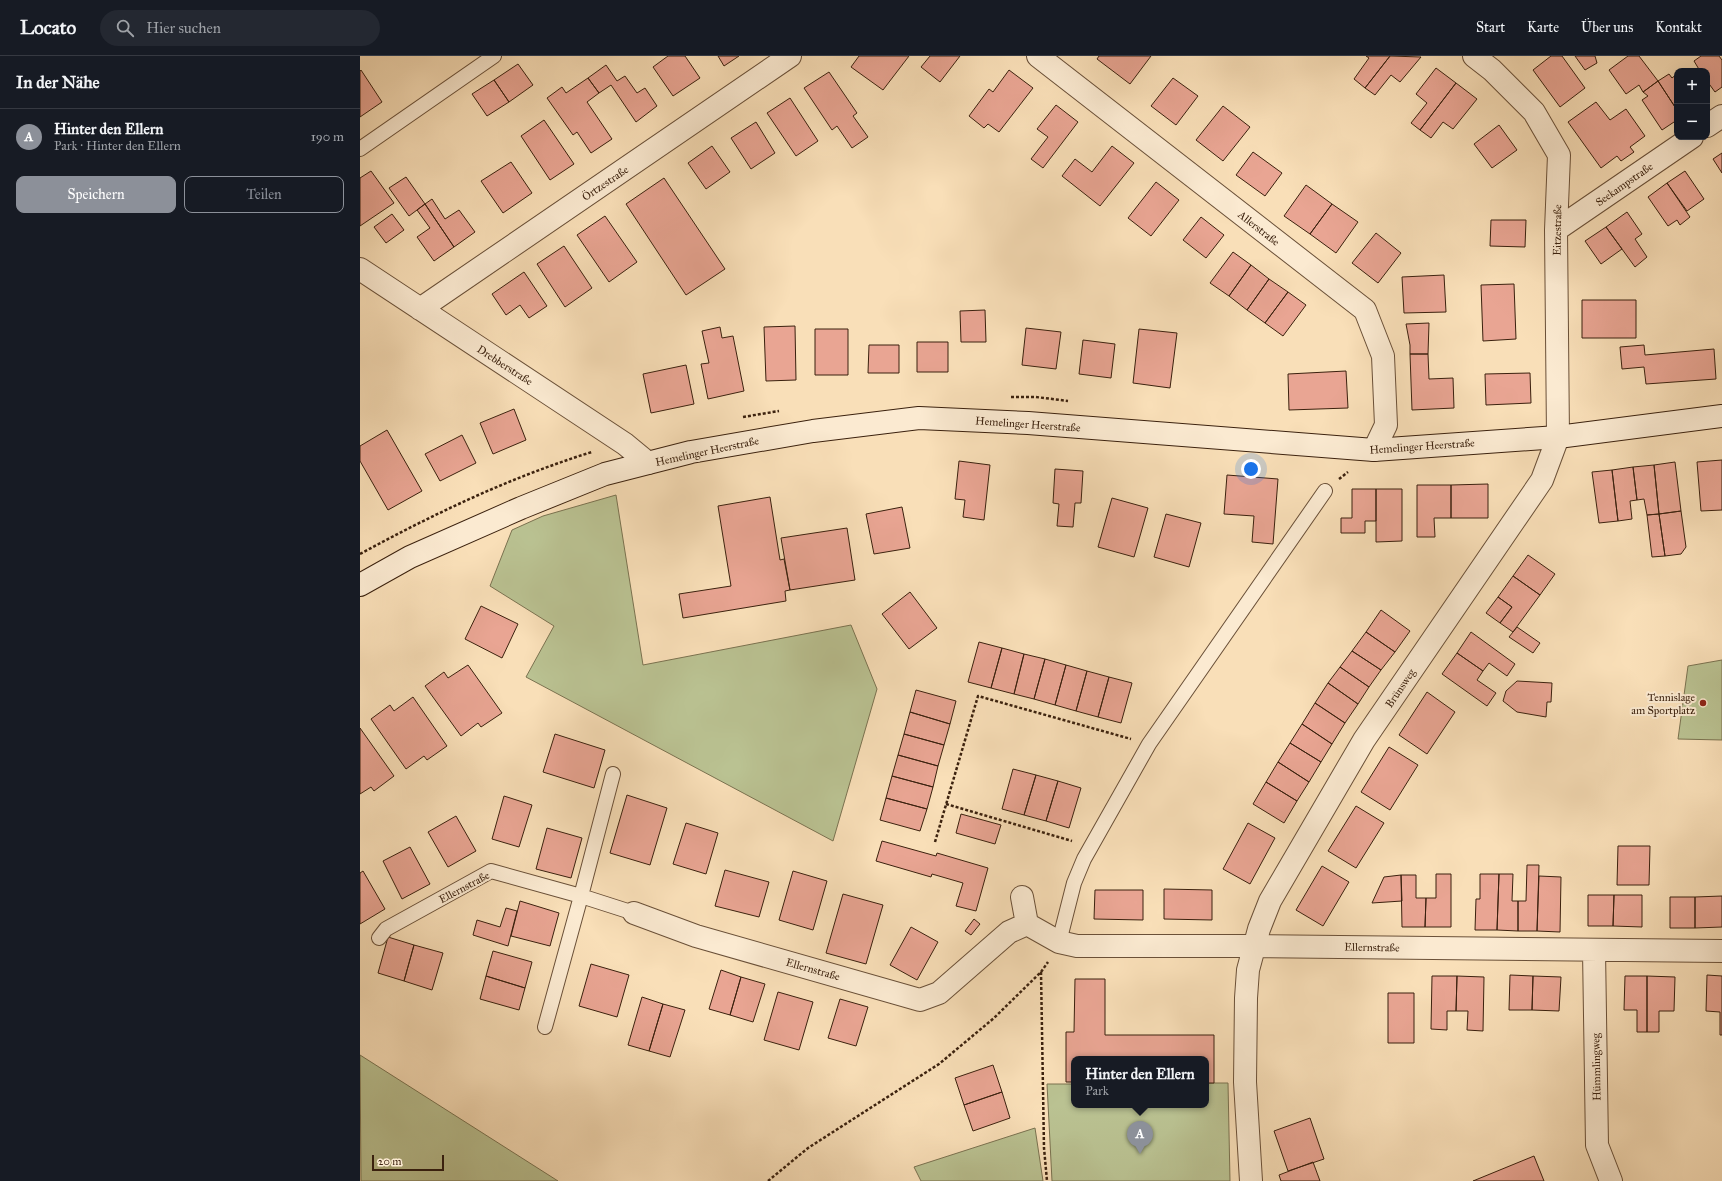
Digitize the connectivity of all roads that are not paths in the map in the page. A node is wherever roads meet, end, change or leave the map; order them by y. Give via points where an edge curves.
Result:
1 (494, 56) edge
2 (790, 56) edge
3 (1038, 56) edge
4 (1474, 56) edge
5 (1722, 116) edge
6 (1710, 124) edge
7 (1688, 140) edge
8 (360, 149) edge
9 (1556, 230) junction
10 (360, 269) edge
11 (420, 309) junction
12 (1722, 416) edge
13 (1558, 437) junction
14 (1374, 450) junction
15 (648, 463) junction
16 (1325, 491) dead end
17 (360, 585) edge
18 (613, 774) dead end
19 (581, 896) junction
20 (1022, 897) dead end
21 (634, 913) joint
22 (1027, 924) junction
23 (379, 938) dead end
24 (1059, 942) junction
25 (1255, 946) junction
26 (1594, 950) junction
27 (1722, 951) edge
28 (545, 1027) dead end
29 (1251, 1181) edge
30 (1612, 1181) edge

1 - 8 lane
2 - 11 street, Örtzestraße
3 - 14 street, Allerstraße via 1365,310 1383,356 1386,425
4 - 9 street, Eitzestraße via 1492,70 1534,112 1559,155
5 - 6 street
7 - 9 street, Seekampstraße
9 - 13 street, Eitzestraße
10 - 11 street, Drebberstraße
11 - 15 street, Drebberstraße via 625,444
12 - 13 street, Hemelinger Heerstraße
13 - 14 street, Hemelinger Heerstraße
13 - 25 street, Brünsweg via 1542,480 1364,740 1270,901
14 - 15 street, Hemelinger Heerstraße via 1028,423 919,418 813,431 691,452
15 - 17 street, Hemelinger Heerstraße via 605,474 521,508 410,557
16 - 24 lane via 1149,744 1091,846 1074,883
18 - 19 lane
19 - 21 lane, Ellernstraße
19 - 23 lane, Ellernstraße via 491,871 386,929
19 - 28 lane
20 - 22 street
21 - 22 street, Ellernstraße via 696,936 920,1000 938,993 1009,932
22 - 24 street, Ellernstraße
24 - 25 street, Ellernstraße via 1077,946
25 - 26 street, Ellernstraße
25 - 29 street, Brünsweg via 1248,970 1246,998 1245,1082
26 - 27 street, Ellernstraße
26 - 30 street, Hümmlingweg via 1597,1145

